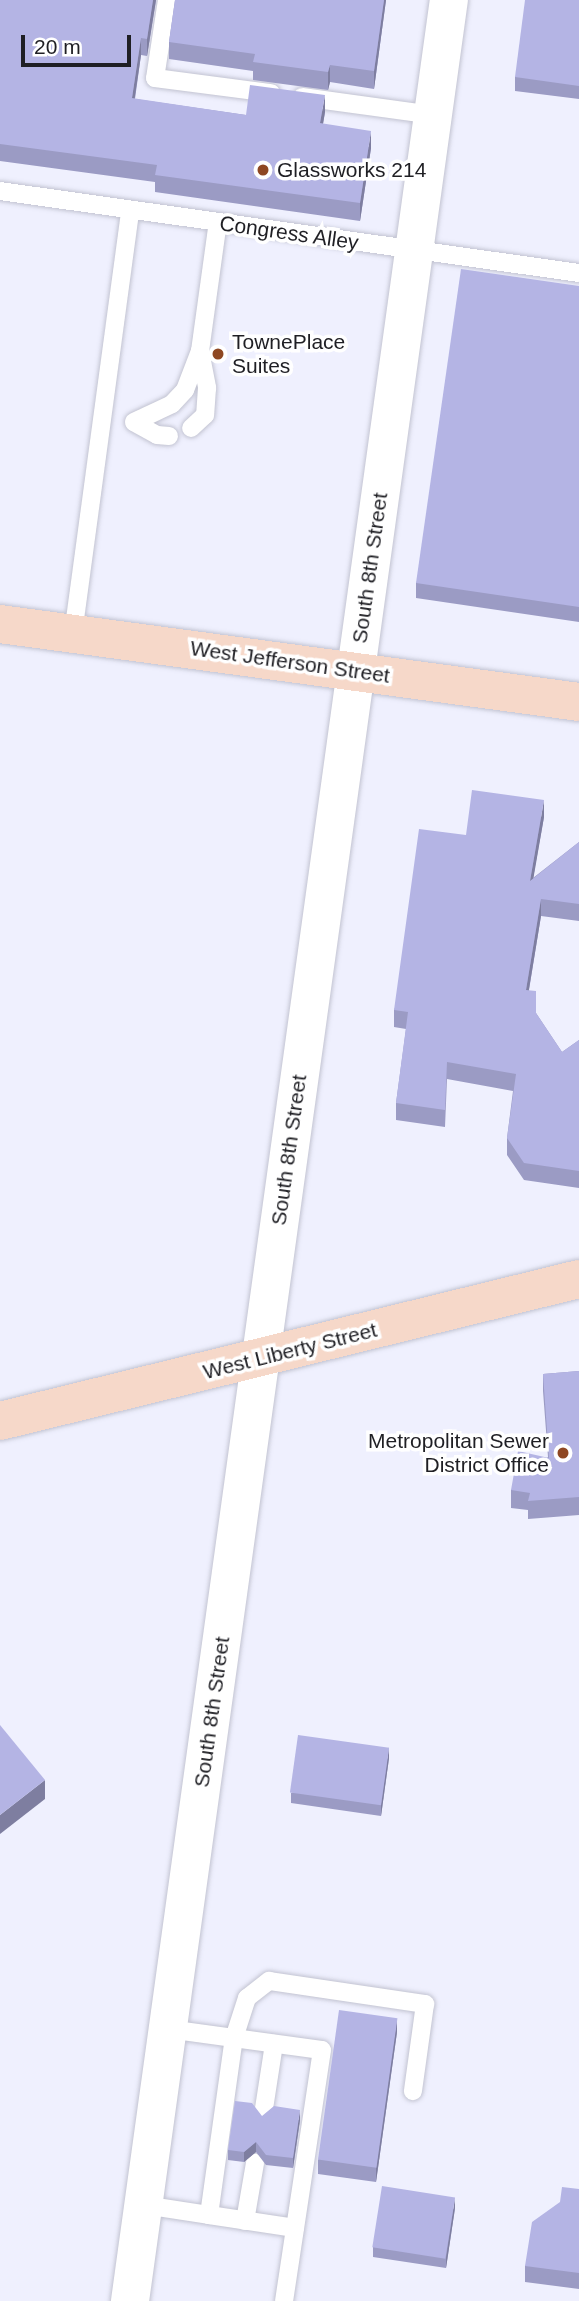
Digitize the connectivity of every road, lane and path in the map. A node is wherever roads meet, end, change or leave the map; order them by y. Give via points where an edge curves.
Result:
1 (167, 0) edge
2 (449, 0) edge
3 (433, 115) junction
4 (0, 191) edge
5 (130, 210) junction
6 (218, 222) junction
7 (414, 250) junction
8 (579, 273) edge
9 (200, 351) junction
10 (102, 417) junction
11 (134, 422) junction
12 (191, 428) dead end
13 (169, 436) dead end
14 (0, 624) edge
15 (73, 634) junction
16 (356, 670) junction
17 (579, 702) edge
18 (579, 1279) edge
19 (260, 1361) junction
20 (0, 1421) edge
21 (168, 2029) junction
22 (234, 2038) junction
23 (274, 2043) junction
24 (412, 2091) dead end
25 (263, 2115) edge
26 (256, 2163) edge
27 (144, 2205) junction
28 (209, 2215) junction
29 (245, 2221) junction
30 (295, 2228) junction
31 (130, 2301) edge
32 (284, 2301) edge

1 - 3 lane via 155,78
2 - 3 street, South 8th Street
3 - 7 street, South 8th Street
4 - 5 lane, Congress Alley
5 - 6 lane, Congress Alley
5 - 10 lane
6 - 7 lane, Congress Alley
6 - 9 lane
7 - 8 lane, Congress Alley
7 - 16 street, South 8th Street
9 - 11 lane via 185,390 172,404
9 - 12 lane via 207,388 205,415
10 - 11 lane
10 - 15 lane
11 - 13 lane via 157,435
14 - 15 main road, West Jefferson Street
15 - 16 main road, West Jefferson Street
16 - 17 main road, West Jefferson Street
16 - 19 street, South 8th Street
18 - 19 main road, West Liberty Street
19 - 20 main road, West Liberty Street
19 - 21 street, South 8th Street
21 - 22 lane
21 - 27 street, South 8th Street
22 - 23 lane
22 - 24 lane via 247,1998 270,1981 425,2004
22 - 28 lane
23 - 25 lane
23 - 30 lane via 322,2050
26 - 29 lane
27 - 28 lane
27 - 31 street, South 8th Street
28 - 29 lane
29 - 30 lane
30 - 32 lane

